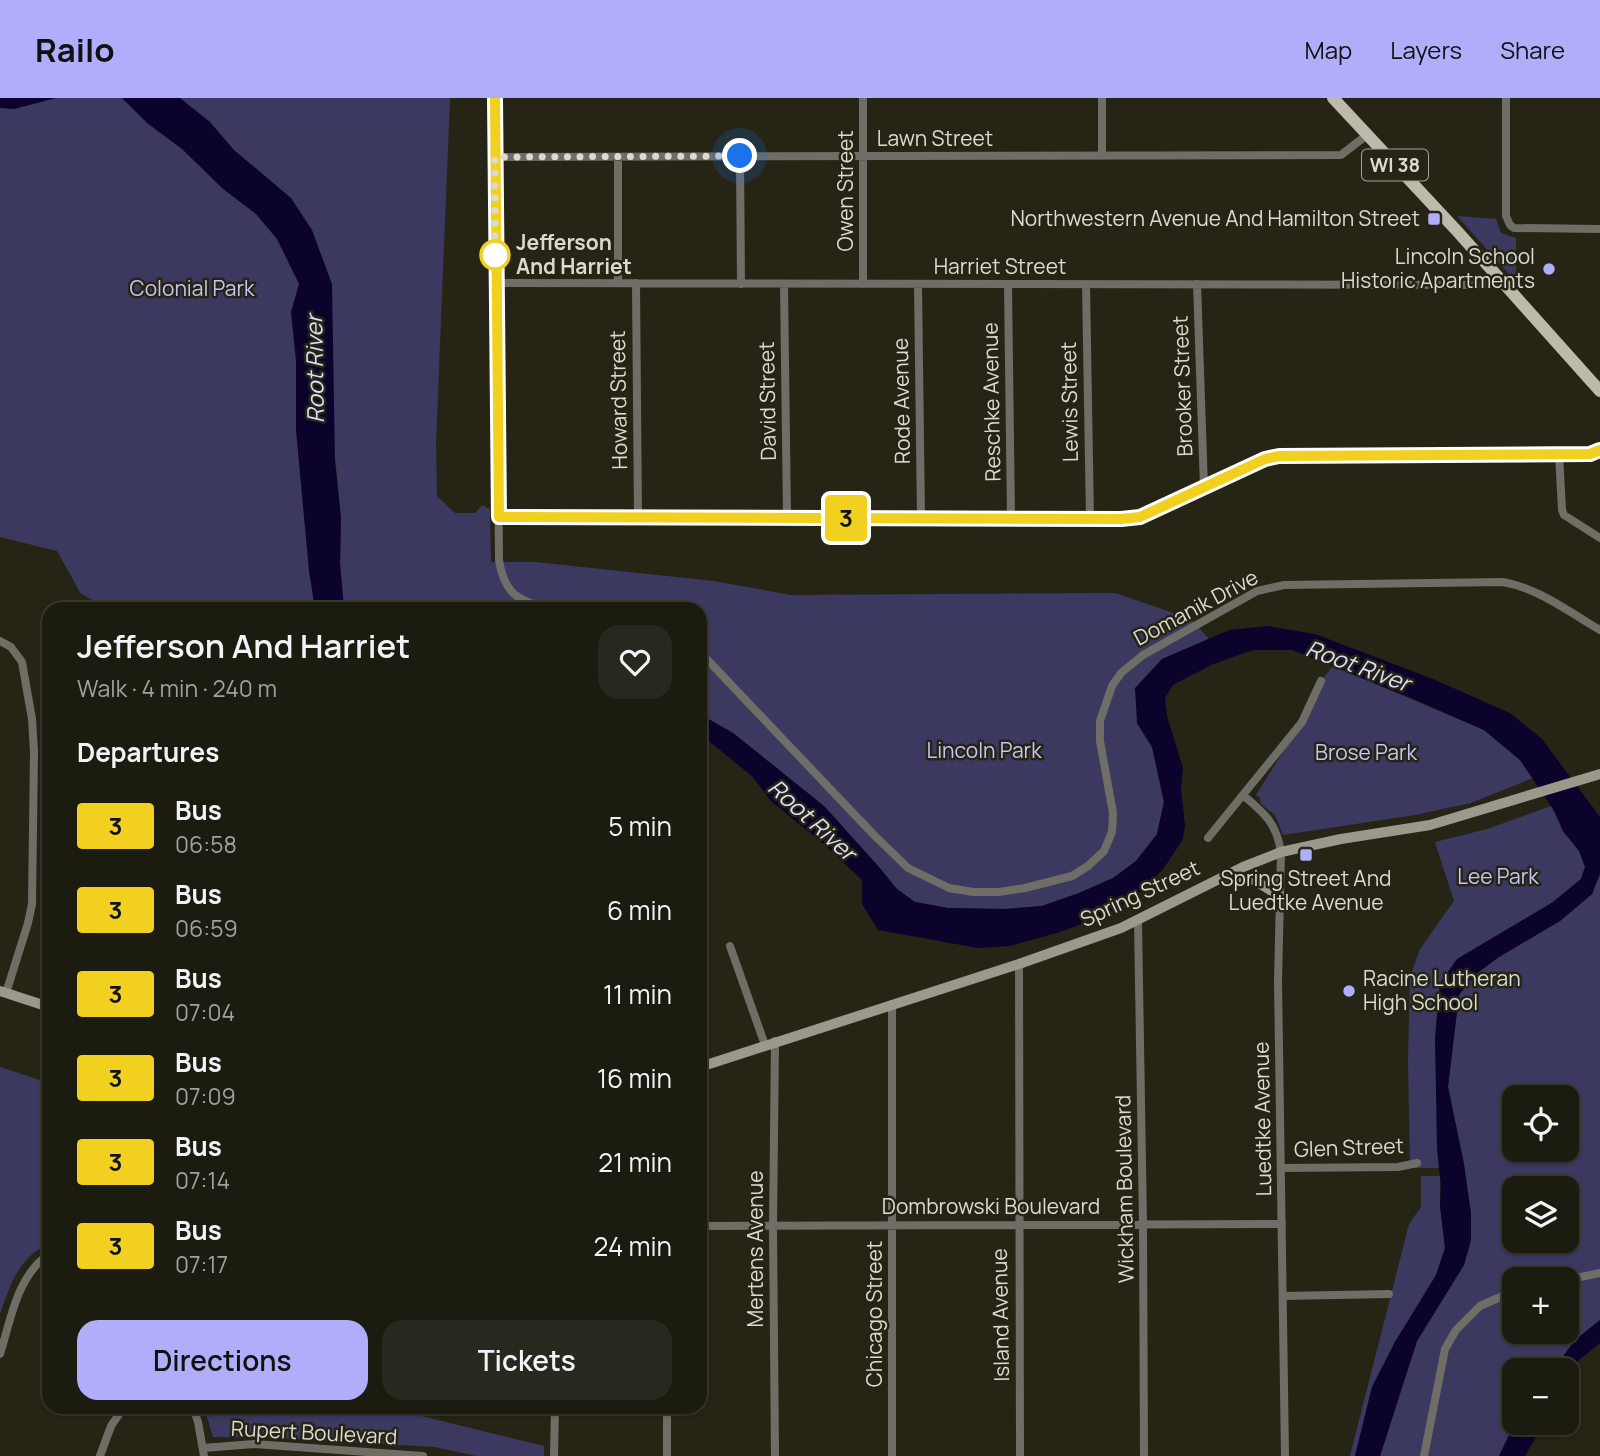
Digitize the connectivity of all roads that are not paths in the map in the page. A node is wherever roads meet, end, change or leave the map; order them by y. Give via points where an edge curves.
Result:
1 (495, 98) edge
2 (863, 98) edge
3 (1102, 98) edge
4 (1334, 98) edge
5 (1506, 98) edge
6 (1367, 135) junction
7 (740, 156) junction
8 (1102, 156) junction
9 (495, 157) junction
10 (863, 157) junction
11 (618, 158) junction
12 (1600, 229) edge
13 (495, 283) junction
14 (618, 283) junction
15 (635, 283) junction
16 (741, 284) junction
17 (784, 284) junction
18 (863, 284) junction
19 (918, 284) junction
20 (1198, 284) junction
21 (1008, 285) junction
22 (1086, 285) junction
23 (1505, 285) junction
24 (1600, 391) edge
25 (1600, 450) edge
26 (1559, 454) junction
27 (1204, 487) junction
28 (499, 517) junction
29 (638, 517) junction
30 (787, 517) junction
31 (921, 518) junction
32 (1011, 518) junction
33 (1090, 519) junction
34 (1600, 538) edge
35 (526, 602) edge
36 (1600, 630) edge
37 (0, 641) edge
38 (707, 659) edge
39 (1321, 681) dead end
40 (1597, 775) edge
41 (1242, 796) junction
42 (1208, 838) dead end
43 (1280, 852) junction
44 (1225, 876) junction
45 (1280, 896) junction
46 (1138, 921) junction
47 (730, 946) dead end
48 (1019, 964) junction
49 (3, 992) edge
50 (892, 1004) junction
51 (42, 1005) edge
52 (770, 1043) junction
53 (707, 1065) edge
54 (1417, 1163) dead end
55 (1281, 1168) junction
56 (1018, 1224) junction
57 (1143, 1224) junction
58 (1282, 1224) junction
59 (707, 1226) edge
60 (892, 1226) junction
61 (773, 1227) junction
62 (42, 1260) edge
63 (1600, 1273) edge
64 (1579, 1277) edge
65 (1389, 1294) dead end
66 (1502, 1295) edge
67 (1283, 1296) junction
68 (0, 1354) edge
69 (119, 1414) edge
70 (195, 1414) edge
71 (555, 1414) edge
72 (667, 1414) edge
73 (203, 1452) edge
74 (100, 1456) edge
75 (423, 1456) edge
76 (554, 1456) edge
77 (667, 1456) edge
78 (775, 1456) edge
79 (892, 1456) edge
80 (1020, 1456) edge
81 (1144, 1456) edge
82 (1285, 1456) edge
83 (1424, 1456) edge

1 - 9 street
2 - 10 street, Owen Street
3 - 8 street
4 - 6 main road, WI 38
5 - 12 street via 1506,216 1510,225 1514,229
6 - 8 street, Lawn Street via 1341,155
6 - 23 main road, WI 38
7 - 10 street, Lawn Street
7 - 11 street, Lawn Street
7 - 16 street
8 - 10 street, Lawn Street
9 - 11 street, Lawn Street
9 - 13 street
10 - 18 street, Owen Street
11 - 14 street
13 - 14 street, Harriet Street
13 - 28 street
14 - 15 street, Harriet Street
15 - 16 street, Harriet Street
15 - 29 street, Howard Street
16 - 17 street, Harriet Street
17 - 18 street, Harriet Street
17 - 30 street, David Street
18 - 19 street, Harriet Street
19 - 21 street, Harriet Street
19 - 31 street, Rode Avenue
20 - 22 street, Harriet Street
20 - 23 street, Harriet Street
20 - 27 street, Brooker Street
21 - 22 street, Harriet Street
21 - 32 street, Reschke Avenue
22 - 33 street, Lewis Street
23 - 24 main road, WI 38
25 - 26 street
26 - 27 street via 1279,456
26 - 34 street via 1564,515
27 - 33 street via 1140,517
28 - 29 street
28 - 35 street via 500,571 508,588
29 - 30 street
30 - 31 street
31 - 32 street
32 - 33 street
36 - 38 street, Domanik Drive via 1533,591 1503,582 1284,585 1257,591 1143,654 1112,686 1100,721 1113,813 1112,832 1104,850 1072,876 999,892 949,888 908,867
37 - 49 street via 22,662 34,752 32,904
39 - 41 street via 1302,722
40 - 43 main road, Spring Street via 1430,825
41 - 42 street
41 - 43 street, Luedtke Avenue via 1271,821
43 - 44 main road, Spring Street
43 - 45 street, Luedtke Avenue
44 - 45 main road via 1254,880
44 - 46 main road, Spring Street
45 - 55 street, Luedtke Avenue
46 - 48 main road, Spring Street
46 - 57 street, Wickham Boulevard
47 - 52 street, Mertens Avenue
48 - 50 main road, Spring Street
48 - 56 street, Island Avenue
49 - 51 main road
50 - 52 main road, Spring Street
50 - 60 street, Chicago Street
52 - 53 main road, Spring Street
52 - 61 street, Mertens Avenue
54 - 55 street, Glen Street via 1384,1168
55 - 58 street, Luedtke Avenue
56 - 57 street, Dombrowski Boulevard
56 - 60 street, Dombrowski Boulevard
56 - 80 street, Island Avenue
57 - 58 street, Dombrowski Boulevard
57 - 81 street, Wickham Boulevard
58 - 67 street, Luedtke Avenue
59 - 61 street, Dombrowski Boulevard
60 - 61 street, Dombrowski Boulevard
60 - 79 street, Chicago Street
61 - 78 street, Mertens Avenue
62 - 68 street via 23,1282
63 - 64 street
65 - 67 street
66 - 83 street via 1479,1306 1445,1349
67 - 82 street, Luedtke Avenue
69 - 74 street
70 - 73 street
71 - 76 street
72 - 77 street
73 - 75 street, Rupert Boulevard via 254,1444

